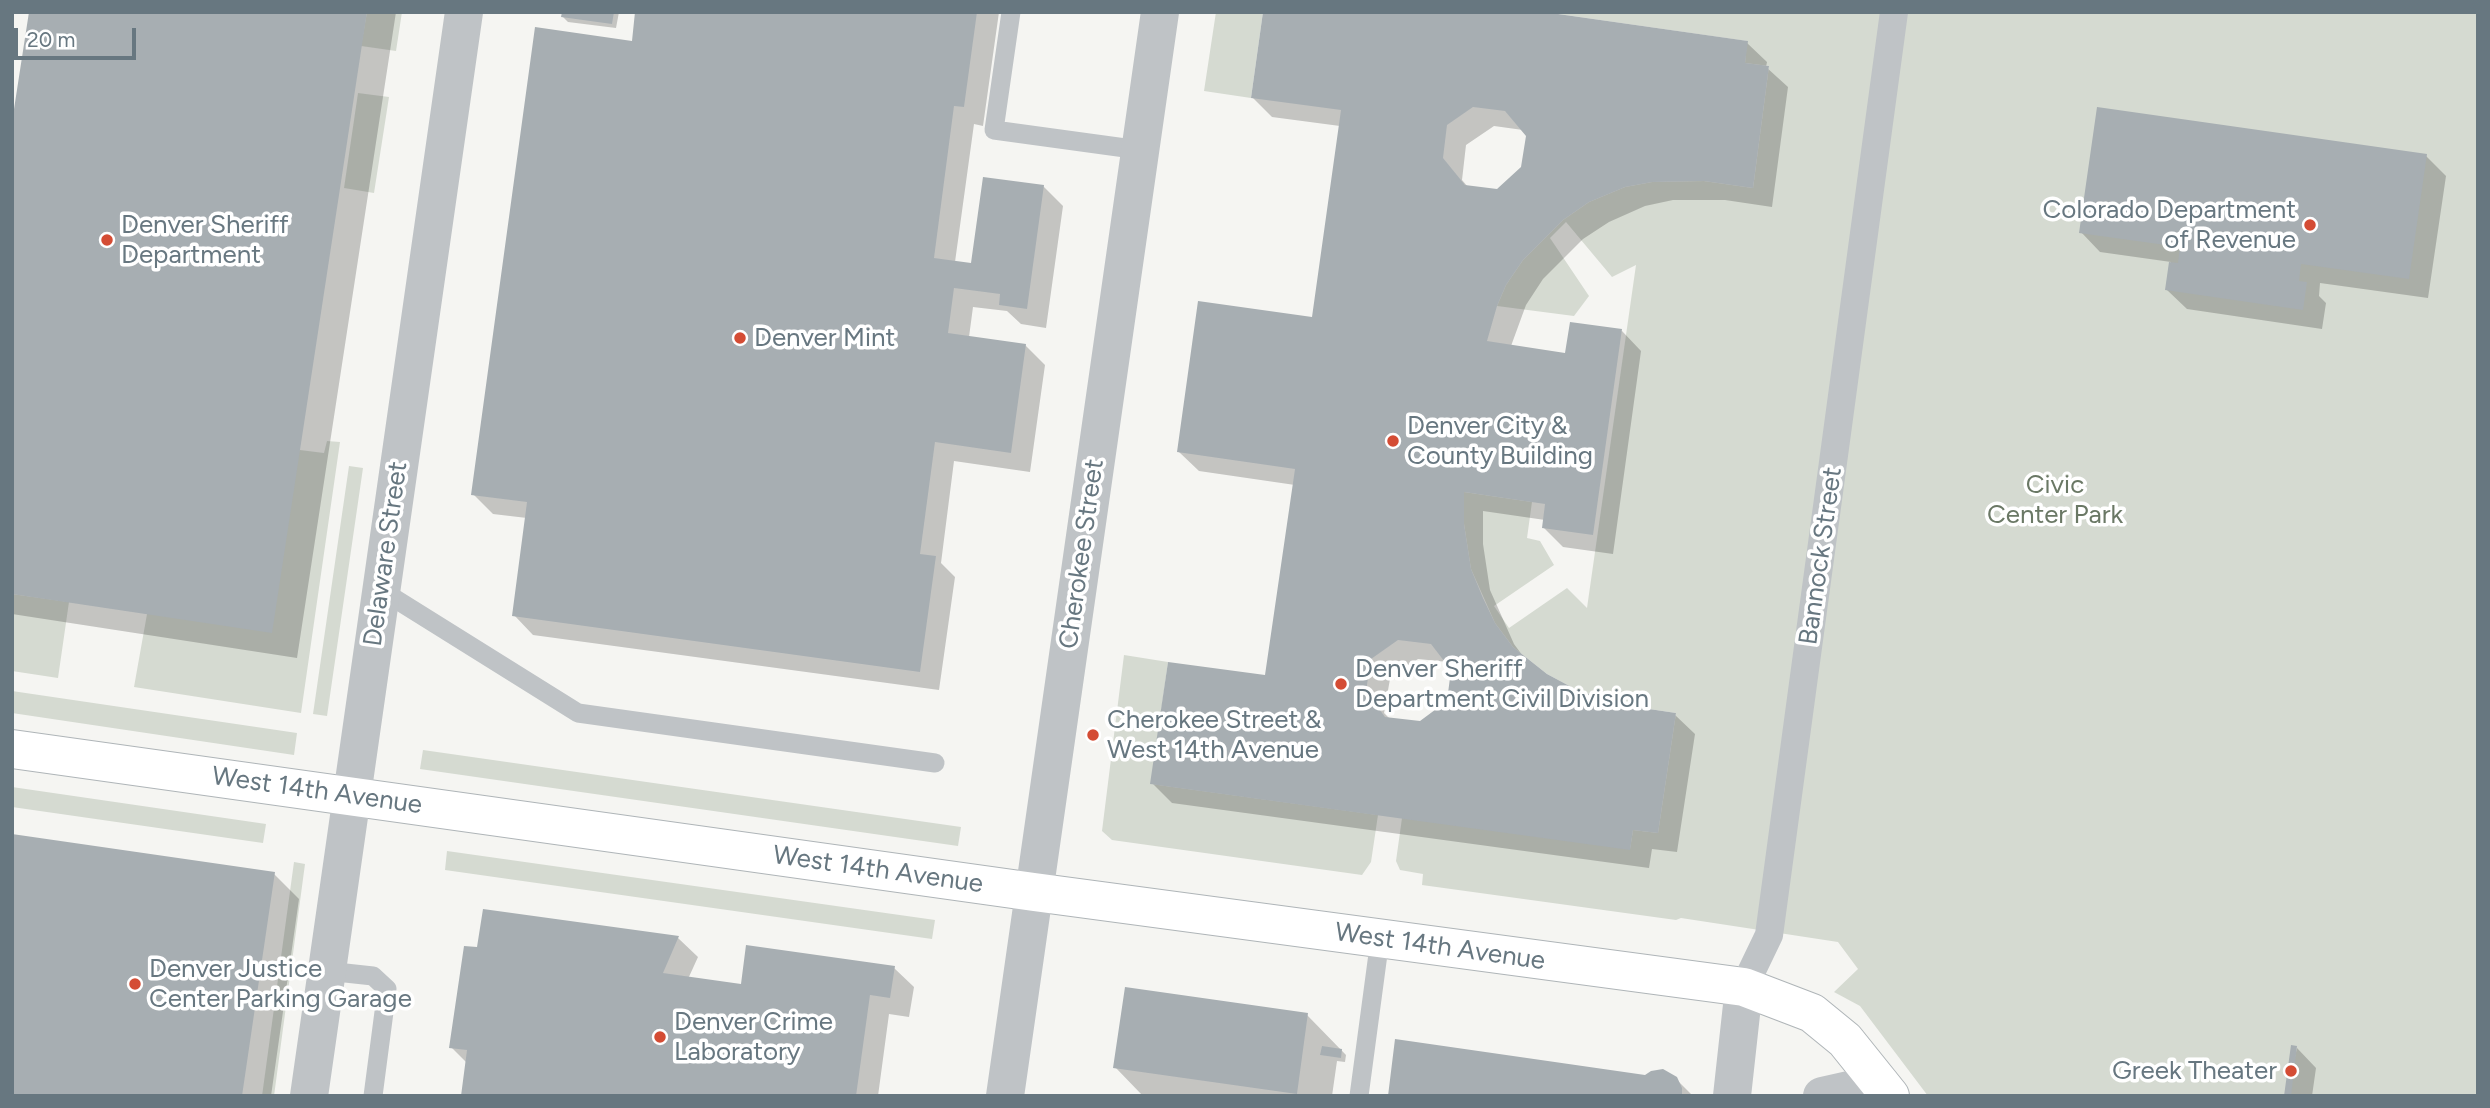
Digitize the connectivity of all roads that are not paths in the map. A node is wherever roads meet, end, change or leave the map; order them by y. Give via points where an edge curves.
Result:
1 (464, 12) edge
2 (1011, 12) edge
3 (1160, 12) edge
4 (1894, 12) edge
5 (1140, 150) junction
6 (381, 590) junction
7 (12, 749) edge
8 (934, 763) dead end
9 (352, 796) junction
10 (1034, 892) junction
11 (1380, 939) junction
12 (327, 971) junction
13 (1744, 987) junction
14 (1885, 1089) edge
15 (309, 1096) edge
16 (373, 1096) edge
17 (1005, 1096) edge
18 (1359, 1096) edge
19 (1732, 1096) edge
20 (1822, 1096) edge

1 - 6 street, Delaware Street
2 - 5 lane via 994,130
3 - 5 street, Cherokee Street
4 - 13 street, Bannock Street via 1769,935
5 - 10 street, Cherokee Street
6 - 8 lane via 578,713
6 - 9 street, Delaware Street
7 - 9 main road, West 14th Avenue
9 - 10 main road, West 14th Avenue
9 - 12 street, Delaware Street
10 - 11 main road, West 14th Avenue
10 - 17 street, Cherokee Street
11 - 13 main road, West 14th Avenue
11 - 18 lane
12 - 15 street, Delaware Street
12 - 16 lane via 373,976 387,989
13 - 14 main road, West 14th Avenue via 1812,1013 1845,1040
13 - 19 street, Bannock Street
14 - 20 street

